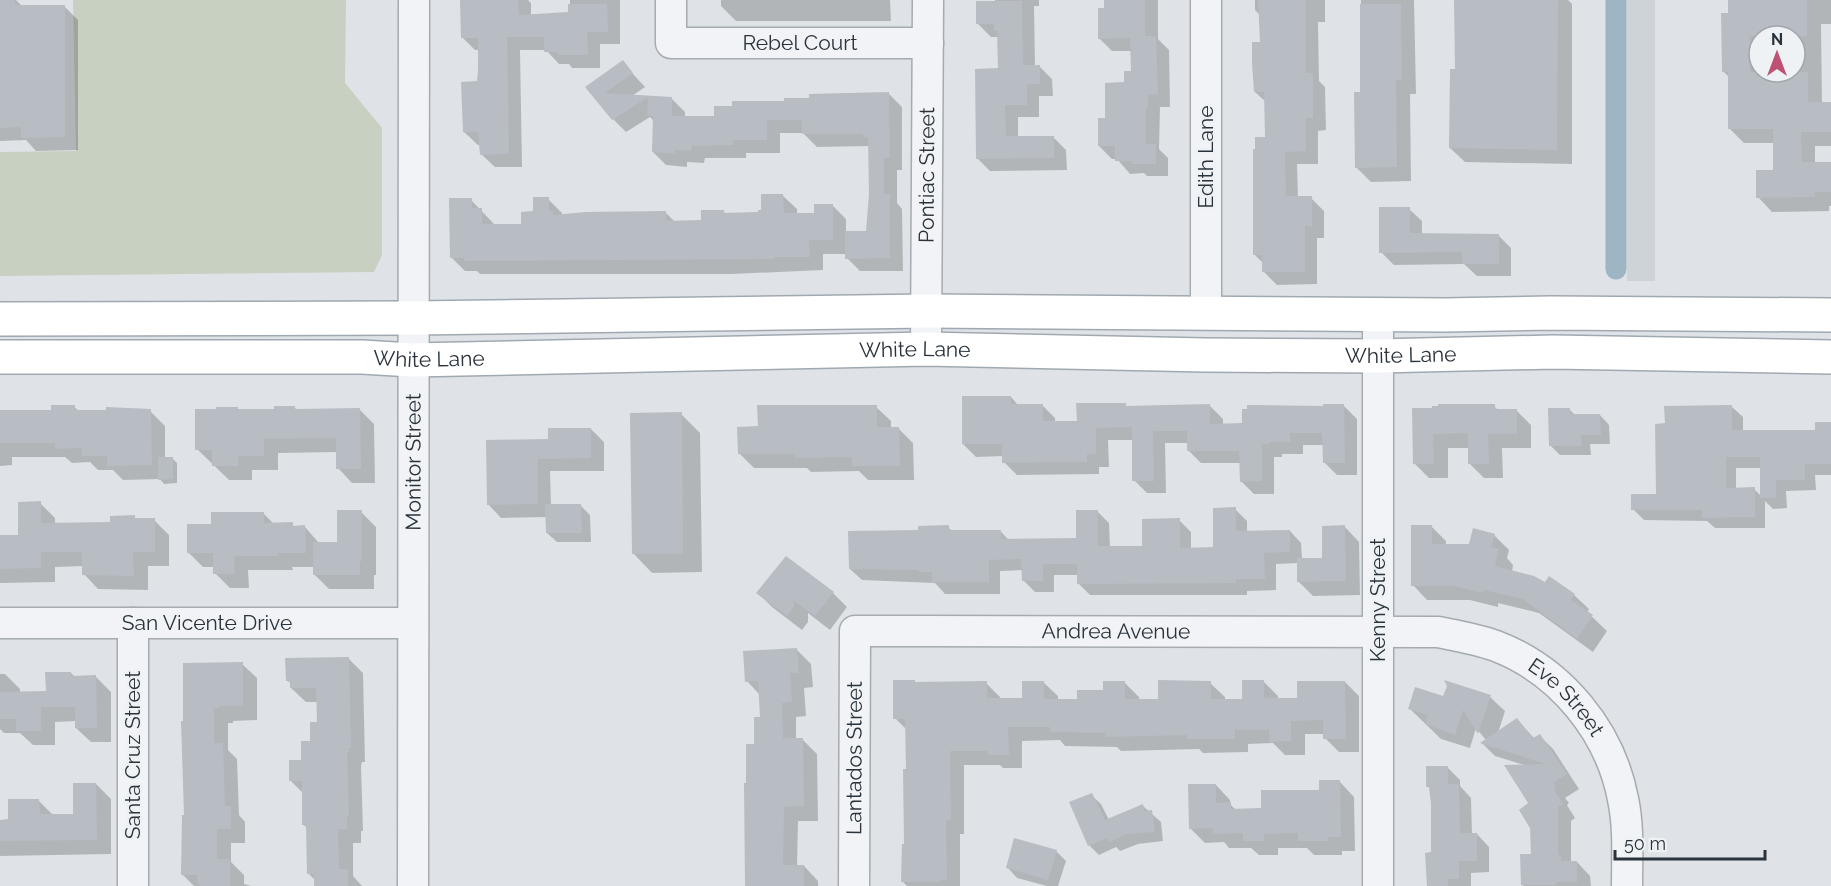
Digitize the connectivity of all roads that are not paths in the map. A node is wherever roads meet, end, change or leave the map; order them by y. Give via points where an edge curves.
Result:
1 (414, 0) edge
2 (671, 0) edge
3 (928, 0) edge
4 (1206, 0) edge
5 (928, 43) junction
6 (928, 311) junction
7 (1206, 313) junction
8 (1378, 314) junction
9 (1831, 315) edge
10 (413, 318) junction
11 (0, 319) edge
12 (926, 349) junction
13 (1378, 356) junction
14 (0, 357) edge
15 (1831, 357) edge
16 (412, 360) junction
17 (0, 623) edge
18 (133, 623) junction
19 (413, 623) junction
20 (855, 631) joint
21 (1378, 631) junction
22 (133, 886) edge
23 (413, 886) edge
24 (854, 886) edge
25 (1378, 886) edge
26 (1627, 886) edge

1 - 10 street, Monitor Street
2 - 5 street, Rebel Court via 671,43
3 - 5 street, Pontiac Street
4 - 7 street, Edith Lane
5 - 6 street, Pontiac Street
6 - 7 main road, White Lane
6 - 10 main road, White Lane
6 - 12 street, Pontiac Street
7 - 8 main road, White Lane
8 - 9 main road, White Lane
8 - 13 street, Kenny Street
10 - 11 main road, White Lane
10 - 16 street, Monitor Street
12 - 13 main road, White Lane
12 - 16 main road, White Lane
13 - 15 main road, White Lane via 1552,352
13 - 21 street, Kenny Street
14 - 16 main road, White Lane
16 - 19 street, Monitor Street
17 - 18 street, San Vicente Drive
18 - 19 street, San Vicente Drive
18 - 22 street, Santa Cruz Street
19 - 23 street, Monitor Street
20 - 21 street, Andrea Avenue
20 - 24 street, Lantados Street
21 - 25 street, Kenny Street
21 - 26 street, Eve Street via 1438,632 1479,640 1527,661 1566,692 1587,717 1614,768 1627,831

